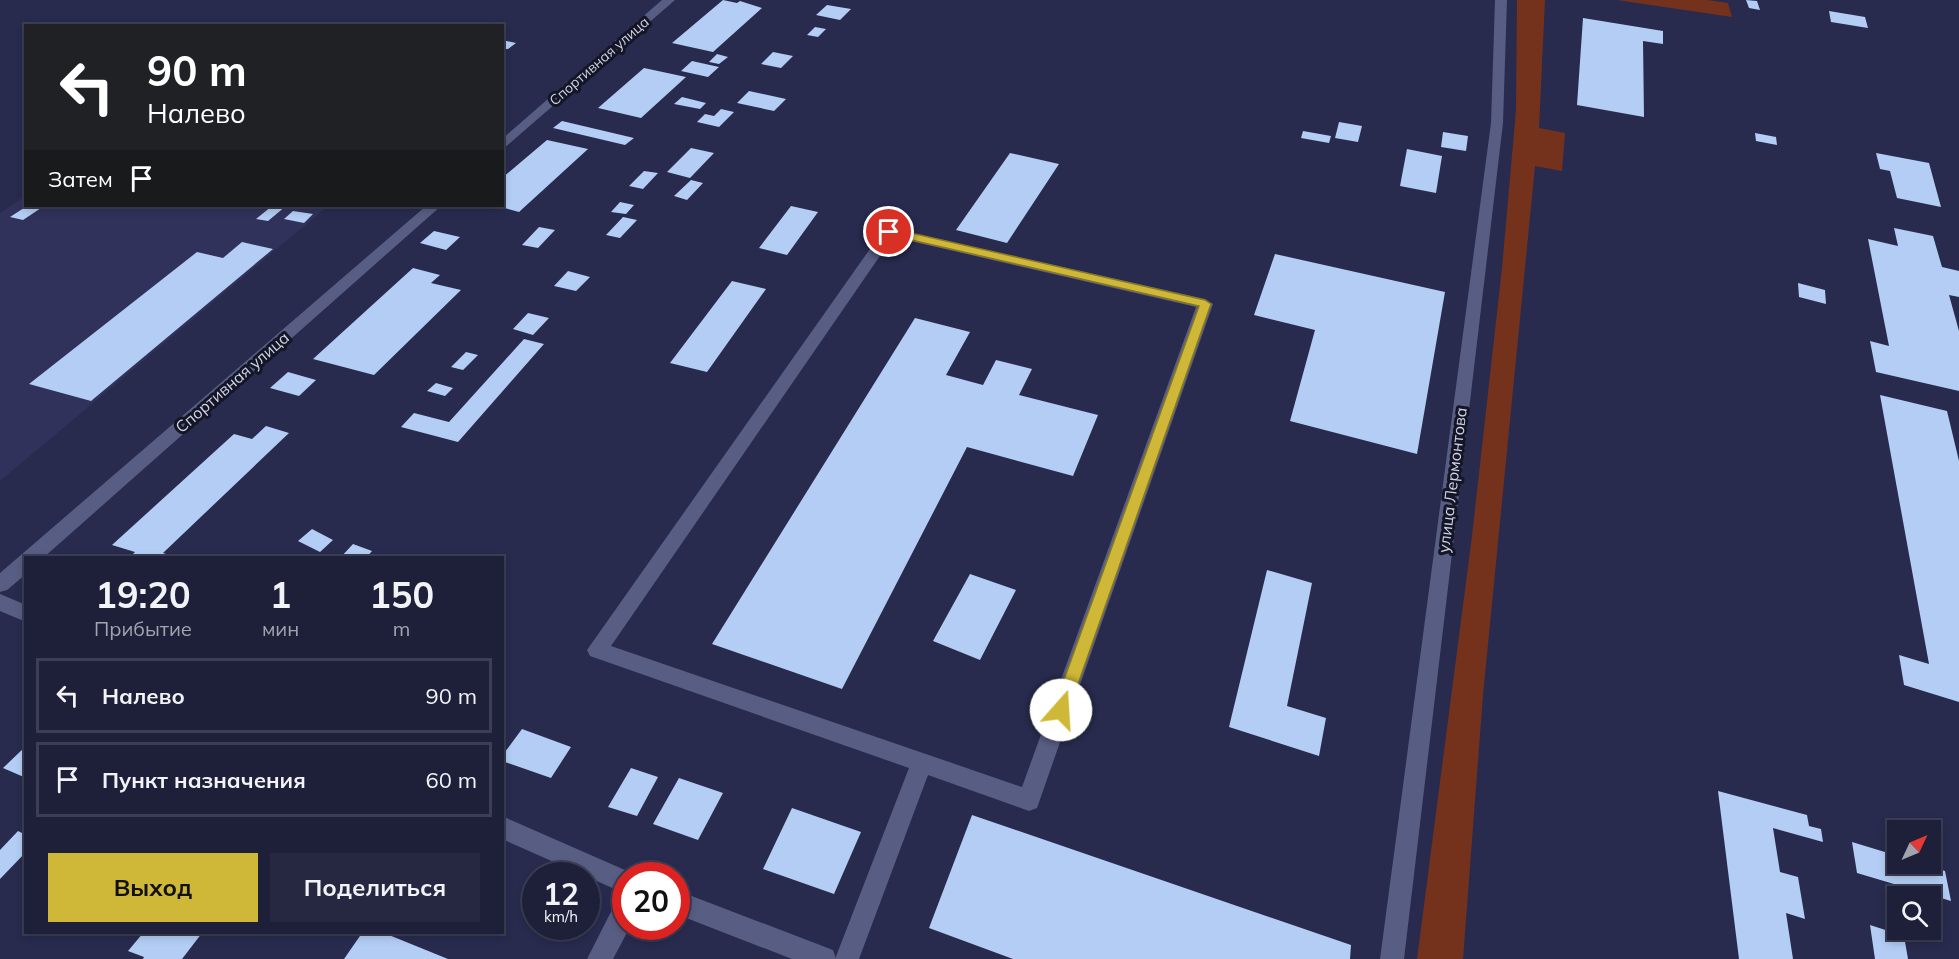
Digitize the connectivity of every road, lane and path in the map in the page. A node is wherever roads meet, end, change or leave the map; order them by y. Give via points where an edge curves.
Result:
1 (669, 0) edge
2 (1501, 0) edge
3 (504, 144) edge
4 (433, 207) edge
5 (32, 556) edge
6 (24, 564) edge
7 (0, 584) edge
8 (0, 602) edge
9 (24, 613) edge
10 (922, 763) junction
11 (504, 828) edge
12 (612, 876) edge
13 (690, 907) edge
14 (612, 935) edge
15 (599, 959) edge
16 (824, 959) edge
17 (847, 959) edge
18 (1392, 959) edge

1 - 3 street, Спортивная улица
2 - 18 street, улица Лермонтова via 1497,123
4 - 5 street, Спортивная улица
6 - 7 street
8 - 9 street
10 - 10 street via 1029,800 1205,304 889,232 597,650
10 - 17 street
11 - 12 street
13 - 16 street
14 - 15 street

